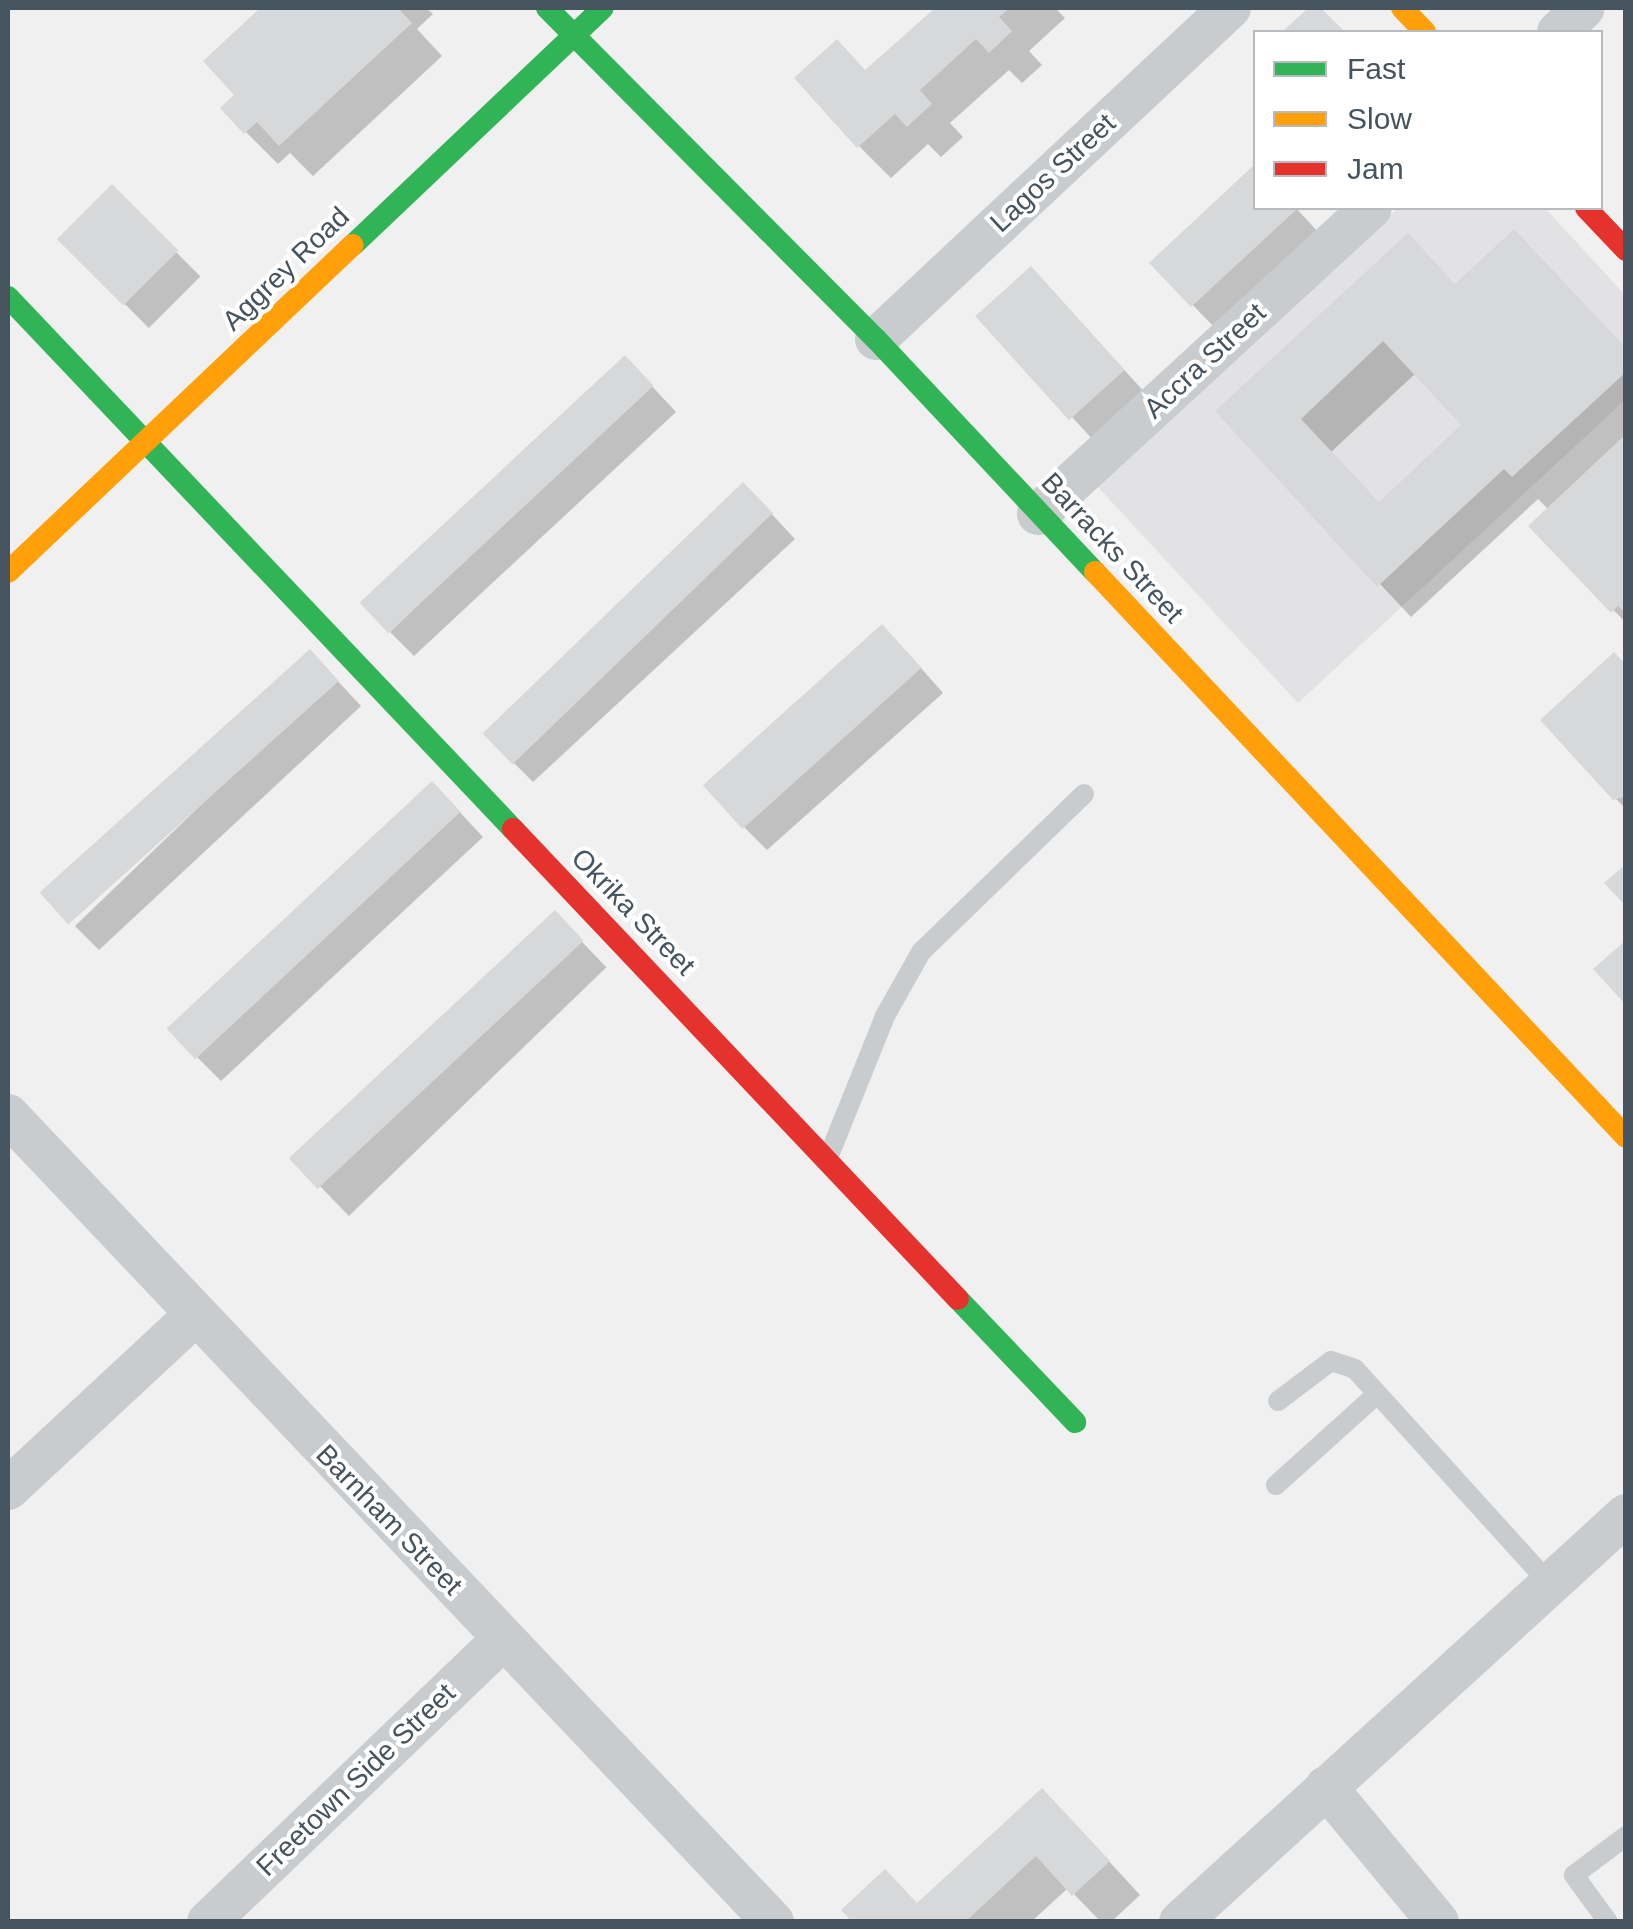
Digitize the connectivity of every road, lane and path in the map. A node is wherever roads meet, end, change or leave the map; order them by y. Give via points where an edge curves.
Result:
1 (547, 8) edge
2 (604, 8) edge
3 (1230, 8) edge
4 (1402, 8) edge
5 (1584, 8) edge
6 (1422, 30) edge
7 (1560, 30) edge
8 (574, 36) junction
9 (1369, 210) edge
10 (1588, 210) edge
11 (1626, 250) edge
12 (8, 296) edge
13 (876, 339) junction
14 (147, 444) junction
15 (1038, 514) junction
16 (8, 572) edge
17 (1084, 794) dead end
18 (13, 1134) edge
19 (1626, 1137) edge
20 (827, 1160) junction
21 (194, 1316) junction
22 (1377, 1394) junction
23 (1278, 1401) dead end
24 (1075, 1422) dead end
25 (1276, 1485) dead end
26 (8, 1489) edge
27 (1626, 1516) edge
28 (1550, 1584) junction
29 (503, 1639) junction
30 (1326, 1787) junction
31 (1626, 1836) edge
32 (208, 1922) edge
33 (772, 1922) edge
34 (1180, 1922) edge
35 (1438, 1922) edge
36 (1608, 1922) edge

1 - 8 street, Barracks Street
2 - 8 street, Aggrey Road
3 - 13 street, Lagos Street
4 - 6 street
5 - 7 street
8 - 13 street, Barracks Street
8 - 14 street, Aggrey Road
9 - 15 street, Accra Street
10 - 11 street
12 - 14 street, Okrika Street
13 - 15 street, Barracks Street
14 - 16 street, Aggrey Road
14 - 20 street, Okrika Street
15 - 19 street, Barracks Street
17 - 20 lane via 921,952 885,1016
18 - 21 street, Barnham Street
20 - 24 street, Okrika Street
21 - 26 street
21 - 29 street, Barnham Street
22 - 23 lane via 1355,1369 1330,1361
22 - 25 lane
22 - 28 lane
27 - 28 street
28 - 30 street
29 - 32 street, Freetown Side Street
29 - 33 street, Barnham Street
30 - 34 street
30 - 35 street
31 - 36 lane via 1574,1875

